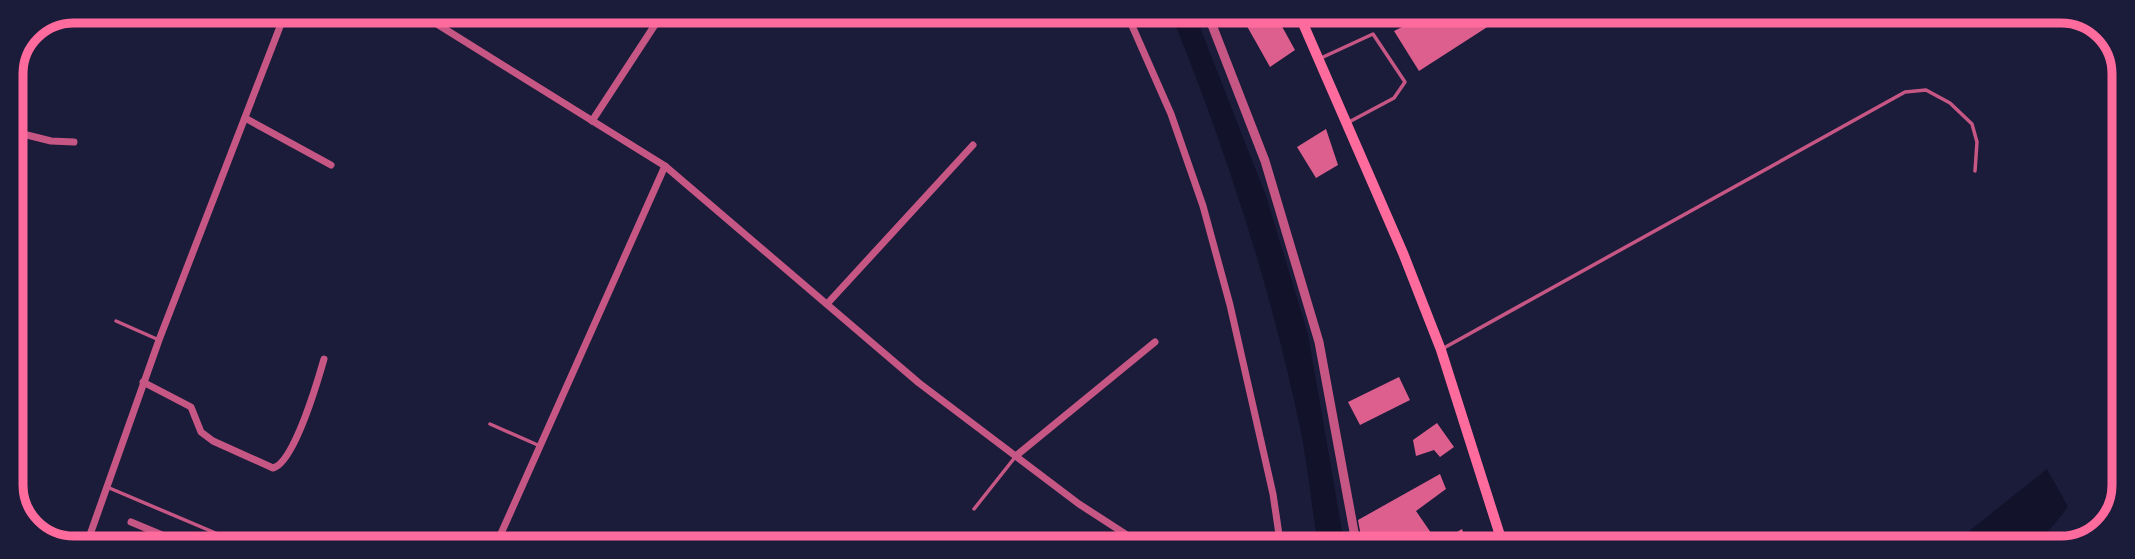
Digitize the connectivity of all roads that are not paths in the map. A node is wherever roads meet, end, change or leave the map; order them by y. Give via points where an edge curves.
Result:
1 (281, 23) edge
2 (435, 23) edge
3 (658, 23) edge
4 (1131, 23) edge
5 (1212, 23) edge
6 (1303, 23) edge
7 (1319, 59) junction
8 (245, 118) junction
9 (592, 121) junction
10 (1349, 122) junction
11 (23, 134) edge
12 (74, 142) dead end
13 (973, 145) dead end
14 (331, 165) dead end
15 (665, 166) junction
16 (1975, 171) dead end
17 (828, 304) junction
18 (116, 321) dead end
19 (159, 340) junction
20 (1155, 342) dead end
21 (1441, 350) junction
22 (324, 359) dead end
23 (143, 382) junction
24 (490, 424) dead end
25 (540, 446) junction
26 (1017, 455) junction
27 (105, 486) junction
28 (974, 509) dead end
29 (131, 522) dead end
30 (89, 536) edge
31 (165, 536) edge
32 (223, 536) edge
33 (500, 536) edge
34 (1128, 536) edge
35 (1279, 536) edge
36 (1355, 536) edge
37 (1500, 536) edge

1 - 8 street
2 - 9 street
3 - 9 street
4 - 35 street via 1171,114 1203,206
5 - 36 street via 1265,161 1319,342
6 - 7 highway
7 - 10 highway
7 - 10 lane via 1373,34 1405,82 1394,98
8 - 14 street
8 - 19 street
9 - 15 street
10 - 21 highway
11 - 12 street
13 - 17 street
15 - 17 street
15 - 25 street
16 - 21 lane via 1977,142 1972,124 1950,103 1926,90 1905,92
17 - 26 street via 919,383
18 - 19 lane
19 - 23 street
20 - 26 street
21 - 37 highway
22 - 23 street via 285,459 273,467 213,441 201,432 191,407
23 - 27 street
24 - 25 lane
25 - 33 street
26 - 28 lane
26 - 34 street
27 - 30 street
27 - 32 lane
29 - 31 street

